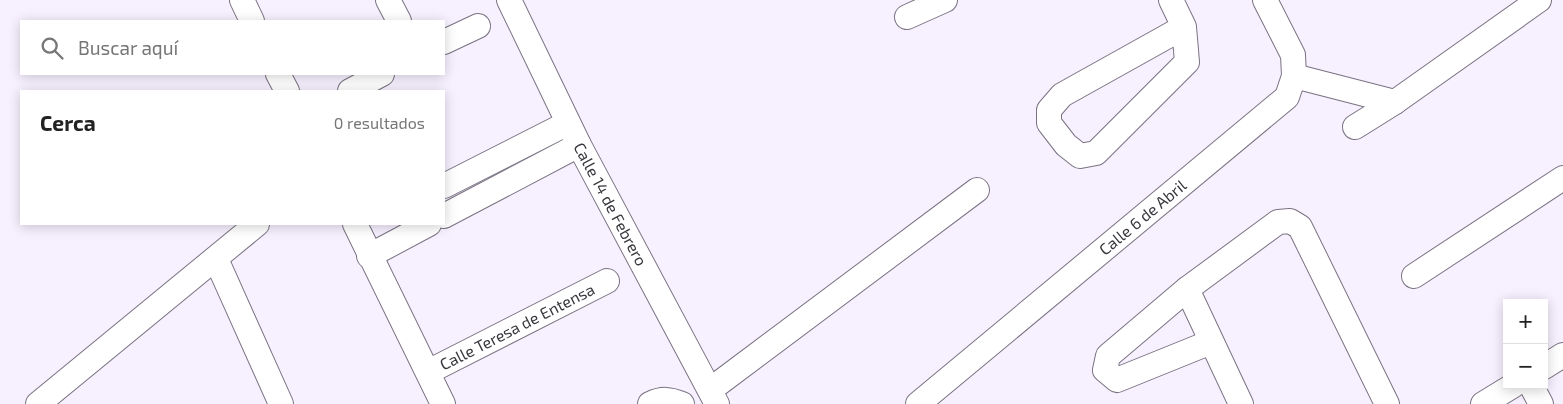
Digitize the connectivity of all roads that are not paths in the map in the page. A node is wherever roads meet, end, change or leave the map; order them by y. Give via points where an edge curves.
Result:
1 (242, 0) edge
2 (388, 0) edge
3 (509, 0) edge
4 (945, 0) edge
5 (1171, 0) edge
6 (1265, 0) edge
7 (1539, 0) edge
8 (908, 17) dead end
9 (252, 20) edge
10 (398, 20) edge
11 (478, 26) dead end
12 (1184, 26) junction
13 (445, 42) edge
14 (279, 75) edge
15 (380, 75) edge
16 (1294, 76) junction
17 (286, 90) edge
18 (352, 90) edge
19 (1395, 102) junction
20 (568, 123) junction
21 (1355, 127) dead end
22 (578, 145) junction
23 (1563, 178) edge
24 (445, 185) edge
25 (977, 190) dead end
26 (445, 215) edge
27 (256, 225) edge
28 (427, 225) edge
29 (361, 226) edge
30 (369, 256) junction
31 (216, 259) junction
32 (1414, 276) dead end
33 (607, 281) dead end
34 (1187, 289) junction
35 (1211, 342) junction
36 (1563, 355) edge
37 (1548, 364) edge
38 (428, 372) junction
39 (1507, 389) edge
40 (1533, 389) edge
41 (713, 397) edge
42 (38, 404) edge
43 (281, 404) edge
44 (443, 404) edge
45 (918, 404) edge
46 (1241, 404) edge
47 (1387, 404) edge
48 (1483, 404) edge
49 (1541, 404) edge

1 - 9 street
2 - 10 street
3 - 20 street, Calle 14 de Febrero
4 - 8 street
5 - 12 street
6 - 16 street, Calle 6 de Abril via 1293,56
7 - 19 street
11 - 13 street
12 - 12 street via 1187,62 1096,153 1080,156 1066,145 1049,123 1049,110 1062,95
14 - 17 street
15 - 18 street
16 - 19 street
16 - 45 street, Calle 6 de Abril via 1287,97
19 - 21 street
20 - 22 street, Calle 14 de Febrero
20 - 24 street
22 - 26 street
22 - 41 street, Calle 14 de Febrero
23 - 32 street
25 - 41 street
27 - 31 street
28 - 30 street
29 - 30 street
30 - 38 street
31 - 42 street
31 - 43 street
33 - 38 street, Calle Teresa de Entensa
34 - 35 street
34 - 35 street via 1108,356 1105,370 1117,380
34 - 47 street via 1278,222 1290,221 1300,227
35 - 46 street
36 - 37 street
38 - 44 street
39 - 48 street
40 - 49 street

